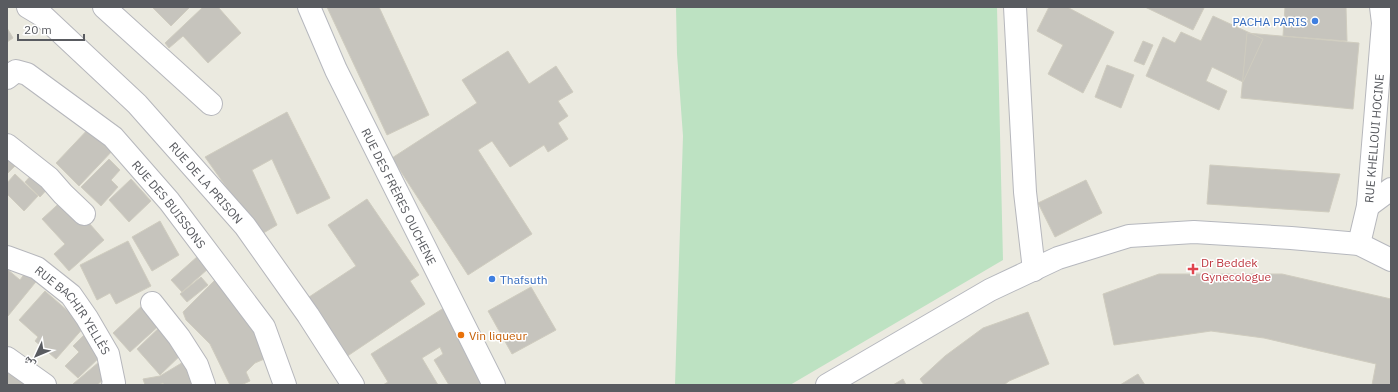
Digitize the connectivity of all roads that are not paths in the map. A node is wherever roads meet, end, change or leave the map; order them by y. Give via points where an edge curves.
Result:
1 (28, 7) edge
2 (104, 7) edge
3 (309, 7) edge
4 (1015, 7) edge
5 (1381, 7) edge
6 (7, 78) edge
7 (211, 104) dead end
8 (7, 145) edge
9 (1391, 189) edge
10 (1368, 206) junction
11 (84, 214) dead end
12 (1359, 244) junction
13 (7, 257) edge
14 (1391, 260) edge
15 (1034, 270) junction
16 (152, 303) dead end
17 (7, 358) edge
18 (45, 385) edge
19 (113, 385) edge
20 (204, 385) edge
21 (284, 385) edge
22 (353, 385) edge
23 (494, 385) edge
24 (827, 385) edge

1 - 22 street, RUE DE LA PRISON via 43,16 137,104 245,226 308,315
2 - 7 street
3 - 23 street, RUE DES FRÈRES OUCHENE via 336,70
4 - 15 street via 1025,192
5 - 10 street, RUE KHELLOUI HOCINE via 1383,23
6 - 21 street, RUE DES BUISSONS via 16,70 27,74 112,137 169,201 264,327
8 - 11 street via 49,178
9 - 10 street
10 - 12 street, RUE KHELLOUI HOCINE
12 - 14 street
12 - 15 street via 1194,232 1129,236 1058,258
13 - 19 street, RUE BACHIR YELLÈS via 38,268 71,295 108,354
15 - 24 street via 990,290
16 - 20 street via 197,365
17 - 18 street

